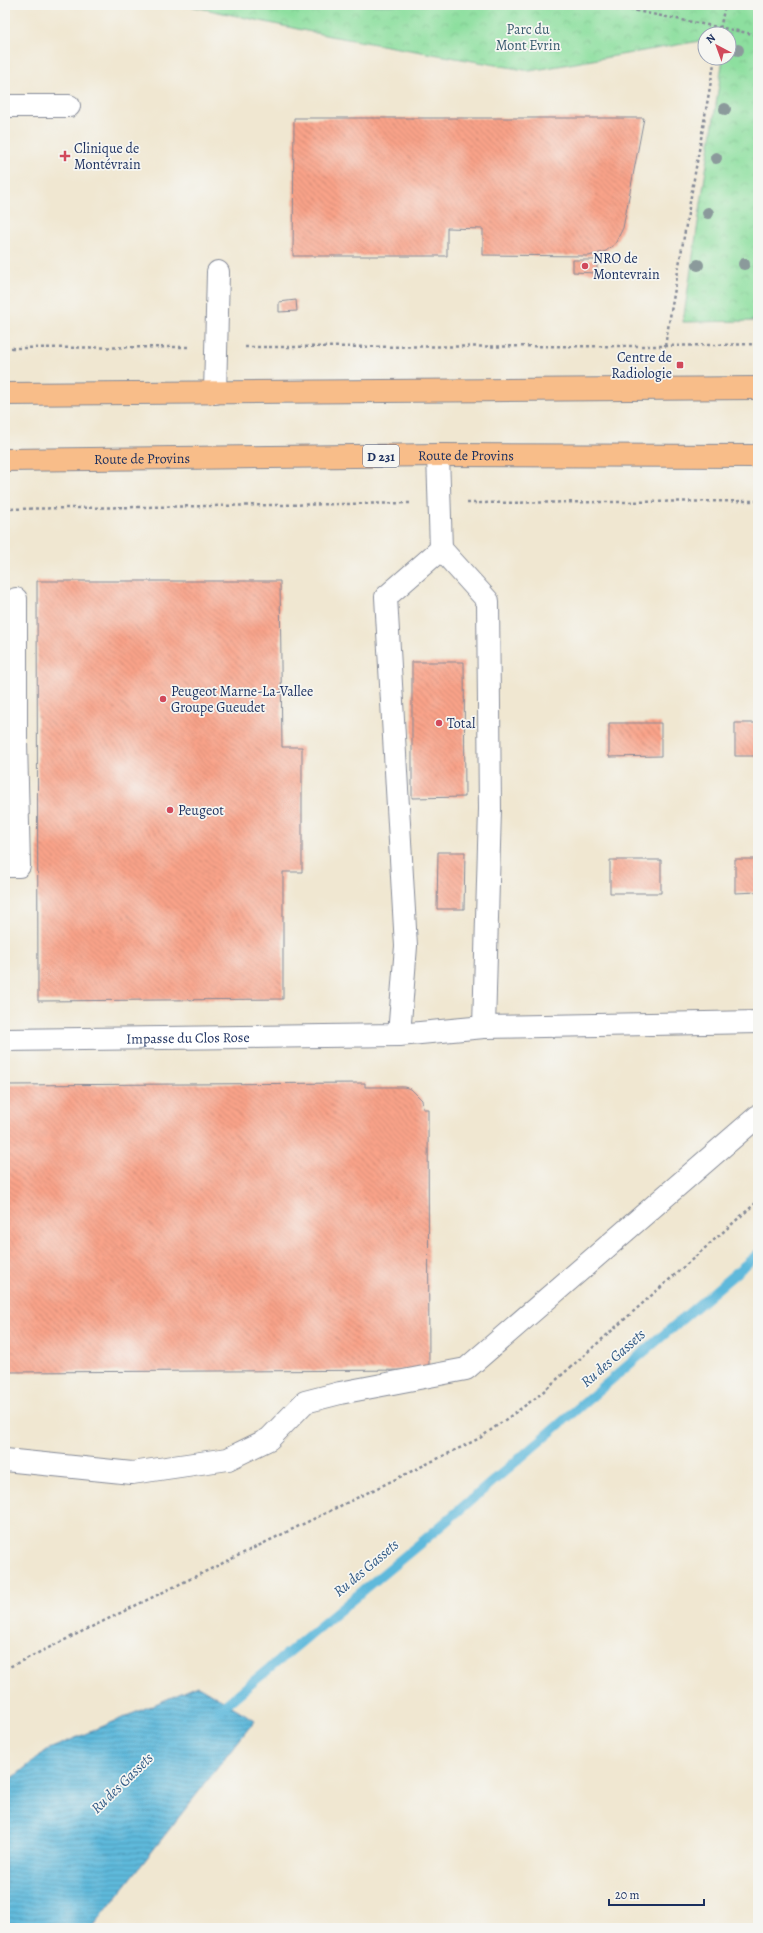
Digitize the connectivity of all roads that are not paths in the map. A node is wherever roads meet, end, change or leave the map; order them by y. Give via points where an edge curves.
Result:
1 (5, 106) edge
2 (69, 106) dead end
3 (218, 272) dead end
4 (758, 388) edge
5 (215, 393) junction
6 (5, 394) edge
7 (438, 455) junction
8 (758, 456) edge
9 (5, 460) edge
10 (441, 549) junction
11 (16, 599) dead end
12 (11, 742) edge
13 (5, 866) edge
14 (758, 1022) edge
15 (484, 1027) junction
16 (399, 1035) junction
17 (5, 1040) edge
18 (758, 1116) edge
19 (5, 1460) edge

1 - 2 street
3 - 5 street
4 - 5 main road
5 - 6 main road
7 - 8 main road, Route de Provins / D 231
7 - 9 main road, Route de Provins / D 231
7 - 10 street
10 - 15 street via 488,601 490,809
10 - 16 street via 386,597 406,946
11 - 12 street
12 - 13 street via 19,866
14 - 15 street, Impasse du Clos Rose
15 - 16 street, Impasse du Clos Rose
16 - 17 street, Impasse du Clos Rose
18 - 19 street via 466,1369 340,1392 306,1402 269,1439 228,1459 132,1473

